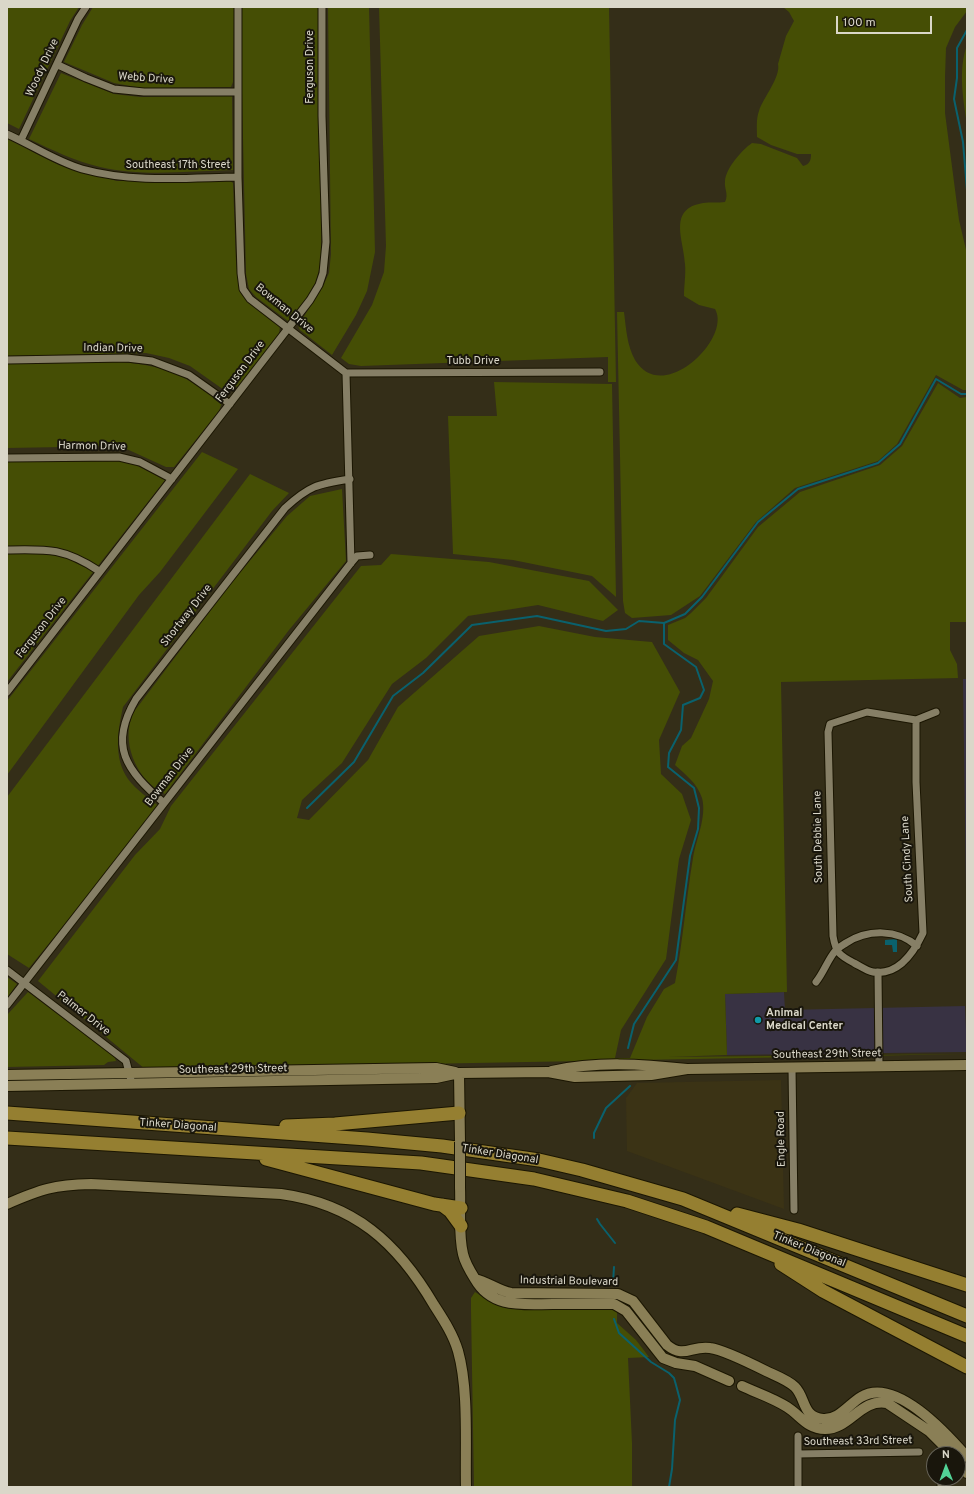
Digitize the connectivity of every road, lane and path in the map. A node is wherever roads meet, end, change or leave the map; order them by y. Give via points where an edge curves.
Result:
1 (86, 7) edge
2 (238, 7) edge
3 (322, 7) edge
4 (58, 65) junction
5 (237, 92) junction
6 (7, 134) edge
7 (21, 140) junction
8 (238, 177) junction
9 (289, 327) junction
10 (7, 360) edge
11 (600, 372) dead end
12 (346, 373) junction
13 (230, 404) junction
14 (7, 458) edge
15 (172, 479) junction
16 (350, 479) junction
17 (7, 550) edge
18 (370, 556) dead end
19 (351, 562) junction
20 (100, 571) junction
21 (7, 692) edge
22 (936, 712) dead end
23 (916, 720) junction
24 (164, 803) junction
25 (917, 946) junction
26 (836, 950) junction
27 (7, 970) edge
28 (878, 972) junction
29 (24, 982) junction
30 (816, 982) dead end
31 (7, 1005) edge
32 (879, 1065) junction
33 (967, 1065) edge
34 (792, 1068) junction
35 (129, 1073) junction
36 (459, 1073) junction
37 (7, 1075) edge
38 (132, 1084) junction
39 (7, 1086) edge
40 (7, 1113) edge
41 (459, 1113) junction
42 (215, 1129) junction
43 (7, 1138) edge
44 (244, 1152) junction
45 (683, 1199) junction
46 (7, 1204) edge
47 (442, 1205) junction
48 (460, 1208) junction
49 (794, 1210) dead end
50 (461, 1226) junction
51 (753, 1245) junction
52 (967, 1286) edge
53 (562, 1298) junction
54 (967, 1316) edge
55 (967, 1336) edge
56 (967, 1367) edge
57 (729, 1381) dead end
58 (742, 1386) dead end
59 (798, 1436) dead end
60 (944, 1446) edge
61 (919, 1452) dead end
62 (798, 1454) junction
63 (967, 1457) edge
64 (466, 1487) edge
65 (798, 1487) edge

1 - 4 street, Woody Drive
2 - 5 street, Bowman Drive
3 - 9 street, Ferguson Drive via 325,258 319,285
4 - 5 street, Webb Drive via 114,89 144,92
4 - 7 street, Woody Drive
5 - 8 street, Bowman Drive
6 - 7 street, Southeast 17th Street
7 - 8 street, Southeast 17th Street via 59,160 110,175 134,179
8 - 9 street, Bowman Drive via 243,289 250,298
9 - 12 street, Bowman Drive
9 - 13 street, Ferguson Drive
10 - 13 street, Indian Drive via 127,358 152,361 188,374
11 - 12 street, Tubb Drive
12 - 16 street
13 - 15 street, Ferguson Drive
14 - 15 street, Harmon Drive via 119,457 140,462
15 - 20 street, Ferguson Drive
16 - 19 street
16 - 24 street, Shortway Drive via 329,482 302,492 285,508 136,699 127,715 122,733 124,751 129,768 141,783
17 - 20 street via 56,550 80,559
18 - 19 street via 357,556
19 - 24 street, Bowman Drive
20 - 21 street, Ferguson Drive
22 - 23 street
23 - 25 street, South Cindy Lane via 916,782 923,934
23 - 26 street, South Debbie Lane via 867,712 830,724 828,732 833,936
24 - 29 street, Bowman Drive
25 - 26 street via 902,936 866,934 859,935
25 - 28 street, South Cindy Lane via 902,964
26 - 28 street via 863,968
26 - 30 street via 824,973
27 - 29 street, Palmer Drive
28 - 32 street
29 - 31 street, Bowman Drive
29 - 35 street, Palmer Drive via 126,1061
32 - 33 main road, Southeast 29th Street
32 - 34 main road, Southeast 29th Street
34 - 36 main road, Southeast 29th Street via 574,1066 548,1072
34 - 49 street, Engle Road
35 - 36 main road, Southeast 29th Street via 436,1068
35 - 37 main road, Southeast 29th Street
35 - 38 street, Palmer Drive
36 - 38 main road, Southeast 29th Street via 436,1078
36 - 41 main road, Industrial Boulevard
38 - 39 main road, Southeast 29th Street
40 - 42 highway, Tinker Diagonal
41 - 42 highway via 335,1124
41 - 48 main road, Industrial Boulevard, bridge
42 - 45 highway, Tinker Diagonal via 367,1139 497,1154 582,1170
43 - 44 highway, Tinker Diagonal
44 - 47 highway
44 - 51 highway, Tinker Diagonal via 421,1163 534,1179 627,1201
45 - 52 highway via 798,1230
45 - 54 highway, Tinker Diagonal
46 - 64 main road via 46,1188 91,1184 281,1194 327,1204 354,1218 382,1237 404,1261 429,1295 458,1350 462,1372
47 - 48 highway
47 - 50 highway
48 - 50 main road, Industrial Boulevard
50 - 53 main road, Industrial Boulevard via 463,1256 475,1279 500,1291
51 - 55 highway, Tinker Diagonal
51 - 56 highway via 824,1291
53 - 57 main road, Industrial Boulevard via 621,1306 663,1358 695,1366
53 - 63 main road, Industrial Boulevard via 618,1294 626,1297 633,1301 672,1349 687,1352 709,1348 765,1371 796,1387 807,1411 814,1417 822,1419 836,1416 871,1392 892,1394 937,1426
58 - 60 main road via 784,1405 806,1424 816,1428 835,1428 867,1405 887,1403 929,1432
59 - 62 street
61 - 62 street, Southeast 33rd Street
62 - 65 street

